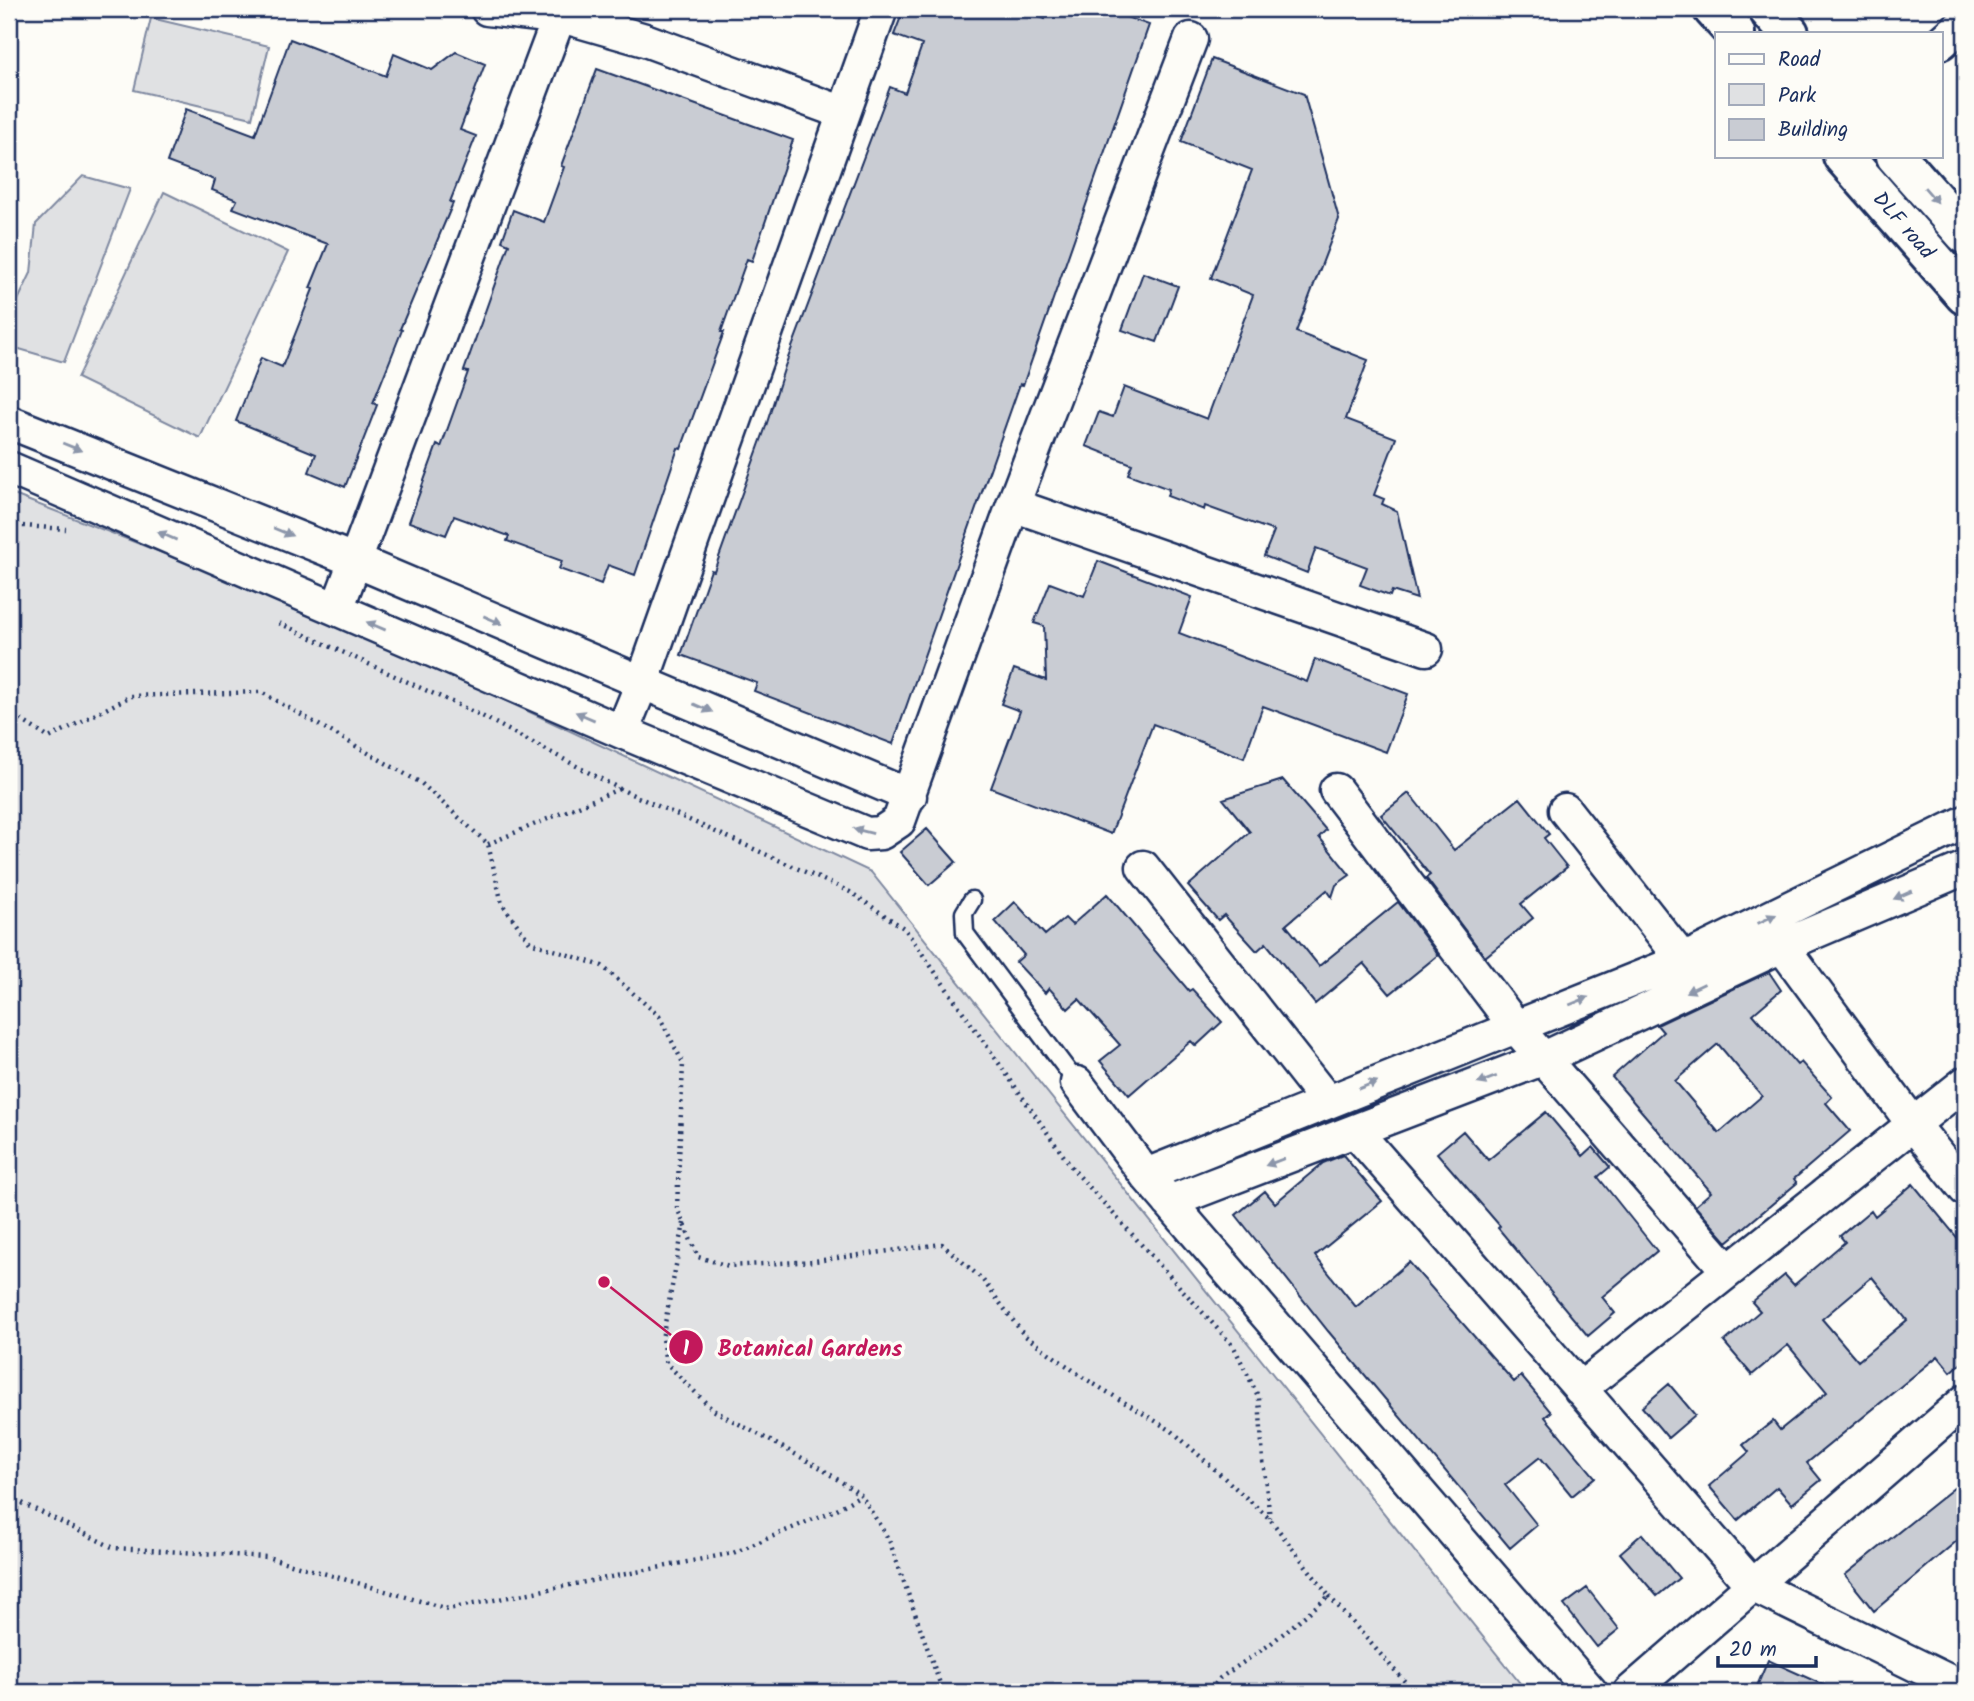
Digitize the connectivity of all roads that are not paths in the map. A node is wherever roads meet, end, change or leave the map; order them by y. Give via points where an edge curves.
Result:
1 (486, 9) edge
2 (881, 9) edge
3 (1713, 9) edge
4 (1768, 9) edge
5 (559, 17) junction
6 (1965, 22) edge
7 (1734, 32) edge
8 (1788, 32) edge
9 (1191, 39) dead end
10 (1942, 42) edge
11 (844, 113) junction
12 (1845, 158) edge
13 (1898, 158) edge
14 (1965, 234) edge
15 (1965, 295) edge
16 (9, 422) edge
17 (9, 468) edge
18 (1013, 505) junction
19 (356, 561) junction
20 (337, 609) junction
21 (1426, 649) dead end
22 (642, 683) junction
23 (622, 732) junction
24 (1336, 790) dead end
25 (910, 796) junction
26 (1565, 810) dead end
27 (1965, 822) edge
28 (1143, 867) dead end
29 (1965, 868) edge
30 (972, 900) dead end
31 (1783, 946) junction
32 (1683, 960) junction
33 (1515, 1026) junction
34 (1542, 1059) junction
35 (1077, 1083) joint
36 (1965, 1083) edge
37 (1327, 1101) junction
38 (1913, 1125) junction
39 (1355, 1131) junction
40 (1146, 1175) junction
41 (1965, 1189) edge
42 (1169, 1202) junction
43 (1728, 1271) junction
44 (1580, 1389) junction
45 (1965, 1401) edge
46 (1752, 1585) junction
47 (1965, 1689) edge
48 (1591, 1692) edge
49 (1630, 1692) edge

1 - 5 street
2 - 11 street
3 - 7 main road
4 - 8 main road
5 - 11 street via 645,40
5 - 19 street
6 - 10 street
9 - 18 street
11 - 22 street
12 - 15 main road, DLF road
13 -> 14 main road
16 -> 19 street
20 -> 17 street
18 - 21 street
18 - 25 street
19 - 20 street
19 -> 22 street
23 -> 20 street
22 - 23 street
22 -> 25 street
25 -> 23 street via 899,821 881,833 867,834
24 - 33 street
26 - 32 street
32 -> 27 street
28 - 37 street
29 -> 31 street
30 - 35 lane via 964,913 965,933
31 -> 34 street
31 - 38 street
33 -> 32 street
33 - 34 street
37 -> 33 street
34 -> 39 street
34 - 43 street
35 - 40 street
36 - 38 street
37 - 40 street
38 - 41 street
38 - 43 street
39 -> 42 street
39 - 44 street
40 - 42 street
42 - 48 street
43 - 44 street
44 - 46 street
45 - 46 street
46 - 47 street
46 - 49 street

